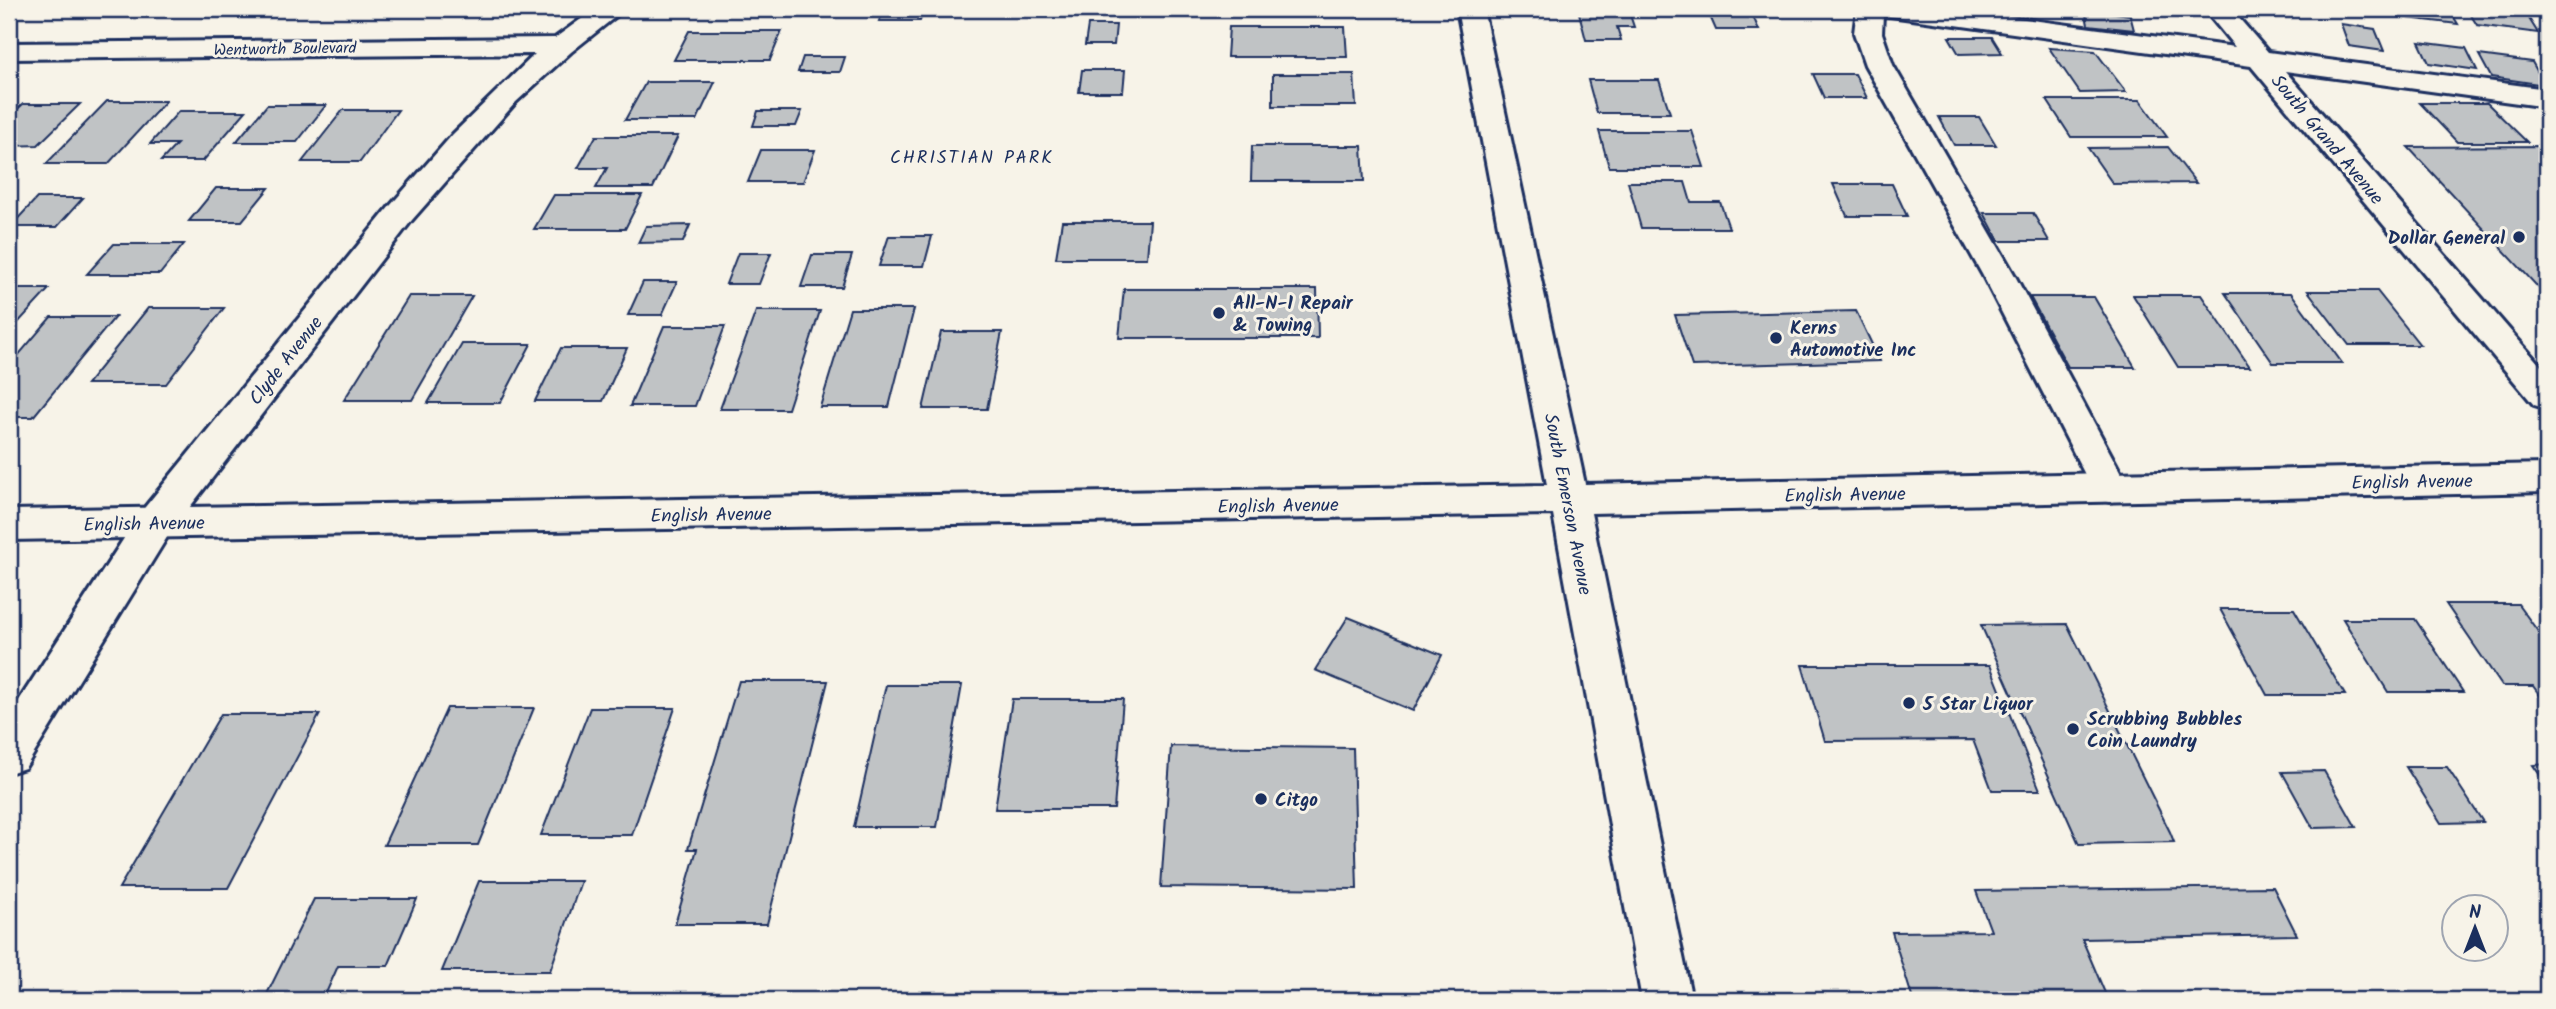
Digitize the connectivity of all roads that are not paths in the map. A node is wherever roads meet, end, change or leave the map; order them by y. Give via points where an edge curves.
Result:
1 (612, 9) edge
2 (1470, 9) edge
3 (1870, 9) edge
4 (1892, 9) edge
5 (2217, 9) edge
6 (561, 46) junction
7 (9, 51) edge
8 (2259, 58) junction
9 (2547, 98) edge
10 (2547, 396) edge
11 (2547, 478) edge
12 (2110, 488) junction
13 (1567, 500) junction
14 (155, 523) junction
15 (9, 525) edge
16 (9, 754) edge
17 (1667, 1000) edge

1 - 6 main road, Clyde Avenue
2 - 13 main road, South Emerson Avenue
3 - 12 main road via 1868,33 1879,65 1998,274
4 - 8 main road
5 - 8 main road, South Grand Avenue
6 - 7 main road, Wentworth Boulevard
6 - 14 main road, Clyde Avenue via 485,117 431,176
8 - 9 main road
8 - 10 main road, South Grand Avenue
11 - 12 main road, English Avenue
12 - 13 main road, English Avenue
13 - 14 main road, English Avenue
13 - 17 main road, South Emerson Avenue
14 - 15 main road, English Avenue
14 - 16 main road, Clyde Avenue

